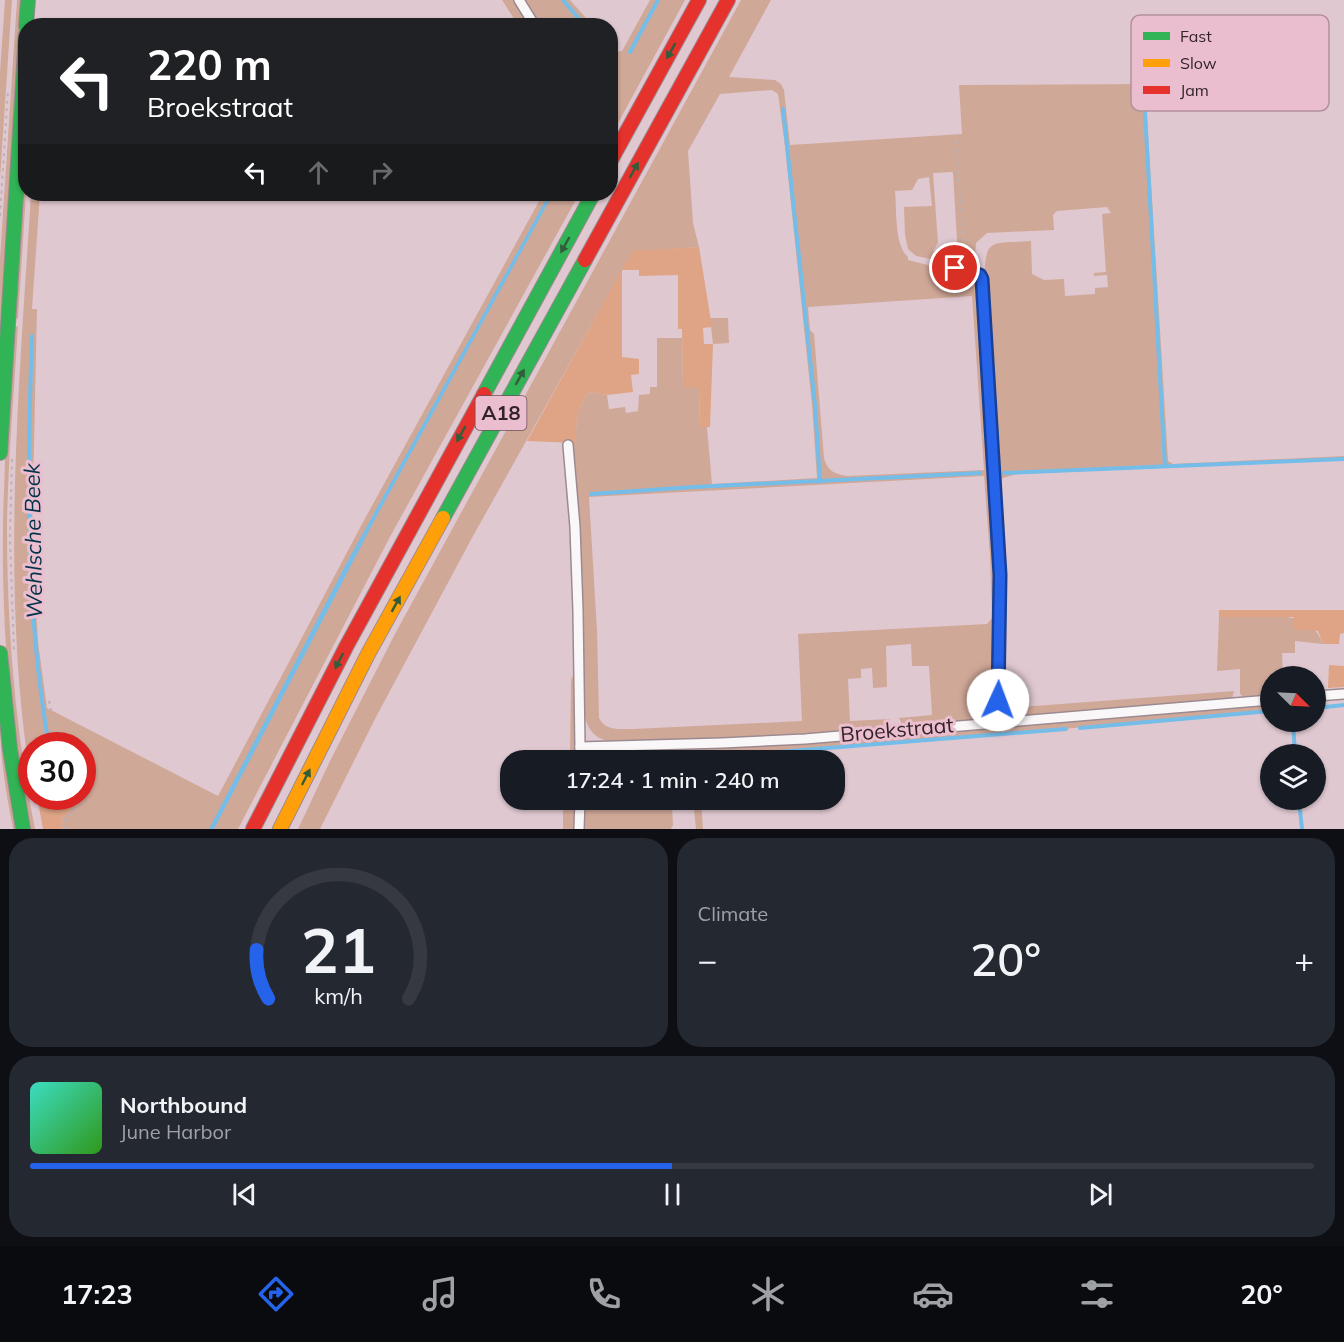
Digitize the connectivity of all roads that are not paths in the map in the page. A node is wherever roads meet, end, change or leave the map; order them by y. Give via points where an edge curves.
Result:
1 (28, 0) edge
2 (519, 0) edge
3 (699, 0) edge
4 (728, 0) edge
5 (27, 18) edge
6 (530, 18) edge
7 (618, 147) edge
8 (618, 200) edge
9 (18, 201) edge
10 (589, 201) edge
11 (617, 201) edge
12 (955, 268) dead end
13 (568, 445) dead end
14 (6, 453) edge
15 (0, 653) edge
16 (1344, 694) edge
17 (1326, 695) edge
18 (1260, 701) edge
19 (997, 721) junction
20 (580, 747) joint
21 (580, 810) edge
22 (23, 829) edge
23 (253, 829) edge
24 (280, 829) edge
25 (579, 829) edge

1 - 5 main road
2 - 6 street
3 -> 7 main road
8 -> 4 main road, A18
9 - 14 main road
10 -> 23 main road, A18 via 346,647
24 -> 11 main road, A18 via 368,654
12 - 19 street via 980,275 982,287 1000,575
13 - 20 street via 575,527
15 - 22 main road
16 - 17 street
18 - 19 street, Broekstraat
19 - 20 street, Broekstraat via 793,740
21 - 25 street

